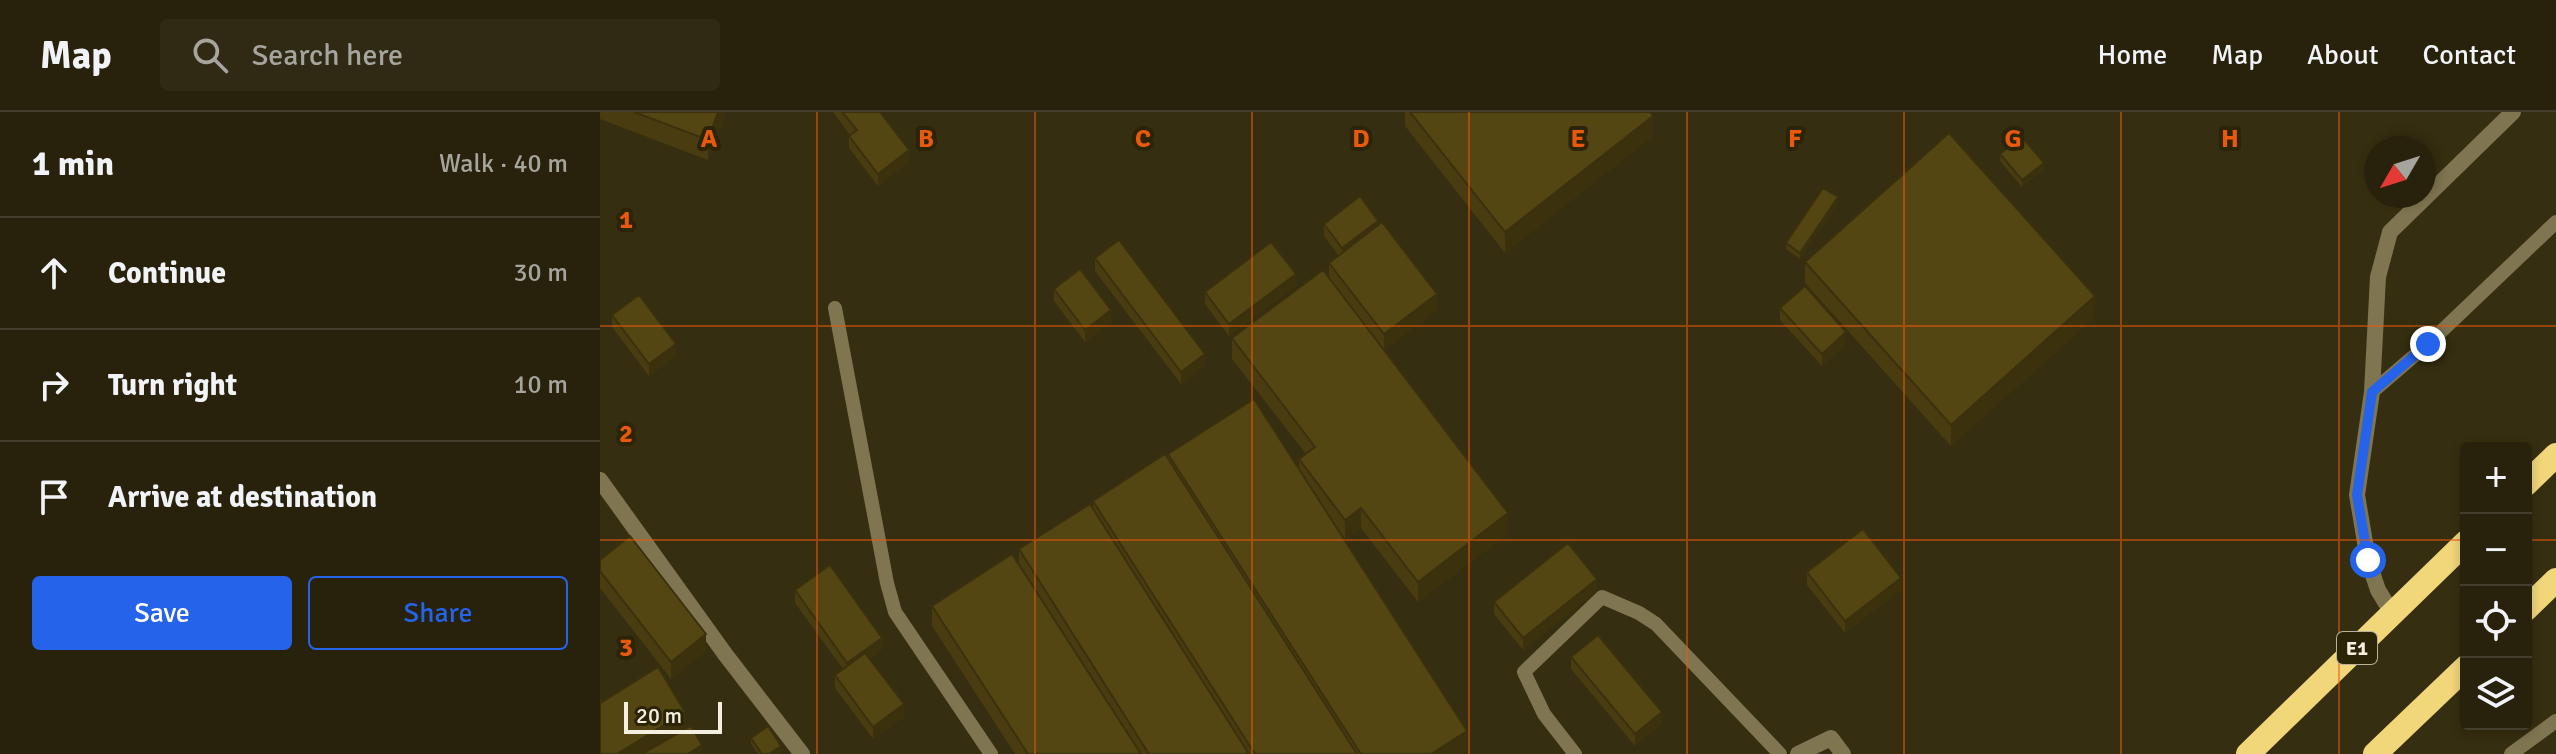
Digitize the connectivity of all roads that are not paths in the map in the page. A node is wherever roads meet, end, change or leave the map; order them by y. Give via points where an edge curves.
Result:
1 (2513, 112) edge
2 (2556, 222) edge
3 (835, 308) dead end
4 (2372, 392) junction
5 (2556, 455) edge
6 (2532, 478) edge
7 (600, 480) edge
8 (2460, 548) edge
9 (2556, 580) edge
10 (2532, 603) edge
11 (2392, 613) junction
12 (2460, 673) edge
13 (2556, 721) edge
14 (802, 754) edge
15 (991, 754) edge
16 (1575, 754) edge
17 (1780, 754) edge
18 (1798, 754) edge
19 (1843, 754) edge
20 (2248, 754) edge
21 (2375, 754) edge
22 (2511, 754) edge

1 - 4 street via 2390,232 2378,277
2 - 4 lane
3 - 15 lane via 895,612
4 - 11 street via 2357,495 2368,560
5 - 6 highway
7 - 14 street
8 - 11 highway, E1
9 - 10 highway
11 - 20 highway, E1
12 - 21 highway
13 - 22 lane
16 - 17 lane via 1544,714 1524,672 1602,597 1656,624
18 - 19 street via 1831,738

